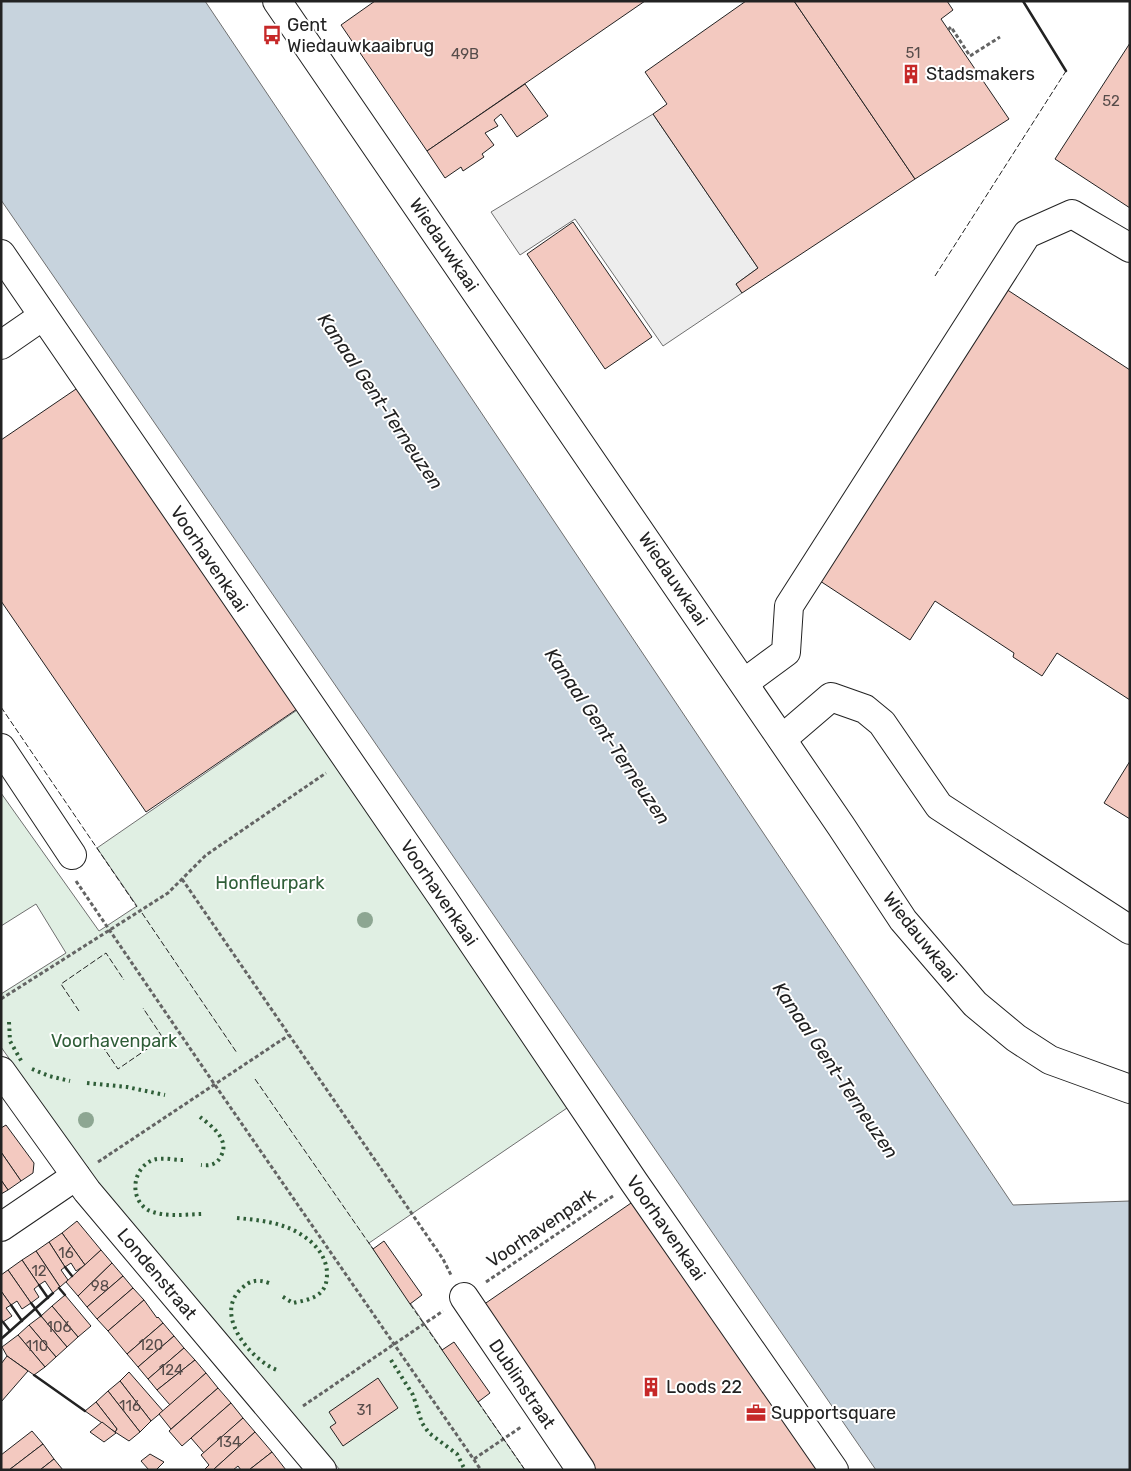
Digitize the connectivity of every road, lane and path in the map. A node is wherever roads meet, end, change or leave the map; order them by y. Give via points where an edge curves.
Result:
1 (277, 1) edge
2 (948, 30) dead end
3 (1000, 38) dead end
4 (1130, 248) edge
5 (1, 254) edge
6 (43, 316) junction
7 (1, 345) edge
8 (744, 683) junction
9 (782, 739) junction
10 (1, 748) edge
11 (346, 759) junction
12 (72, 855) joint
13 (182, 879) junction
14 (110, 929) junction
15 (1130, 930) edge
16 (1, 999) edge
17 (289, 1035) junction
18 (1, 1071) edge
19 (215, 1084) junction
20 (1130, 1089) edge
21 (76, 1176) junction
22 (634, 1182) junction
23 (1, 1227) edge
24 (464, 1297) junction
25 (395, 1343) junction
26 (542, 1412) junction
27 (282, 1421) junction
28 (474, 1459) junction
29 (322, 1470) edge
30 (481, 1470) edge
31 (581, 1470) edge
32 (834, 1470) edge

1 - 8 street, Wiedauwkaai
2 - 3 path via 951,27 970,56
4 - 8 street via 1072,214 1027,234 789,606 786,652
5 - 6 street, Voorhavenkaai
6 - 7 street
6 - 11 street, Voorhavenkaai
8 - 9 street, Wiedauwkaai
9 - 15 street via 830,697 864,709 882,723 939,806
9 - 20 street, Wiedauwkaai via 903,920 975,1004 1016,1038 1050,1060
10 - 12 street
11 - 13 path via 206,855
11 - 22 street, Voorhavenkaai
12 - 14 path via 75,879
13 - 14 path via 168,893
13 - 17 path
14 - 16 path
14 - 19 path
17 - 19 path
17 - 24 path via 443,1258
18 - 21 street, Londenstraat
19 - 21 path
19 - 25 path
21 - 23 street
21 - 27 street, Londenstraat
22 - 24 path, Voorhavenpark
22 - 32 street, Voorhavenkaai
24 - 25 path, Voorhavenpark
24 - 26 street, Dublinstraat
25 - 27 path, Voorhavenpark
25 - 28 path
26 - 28 path
26 - 31 street, Dublinstraat
27 - 29 street, Londenstraat
28 - 30 path

